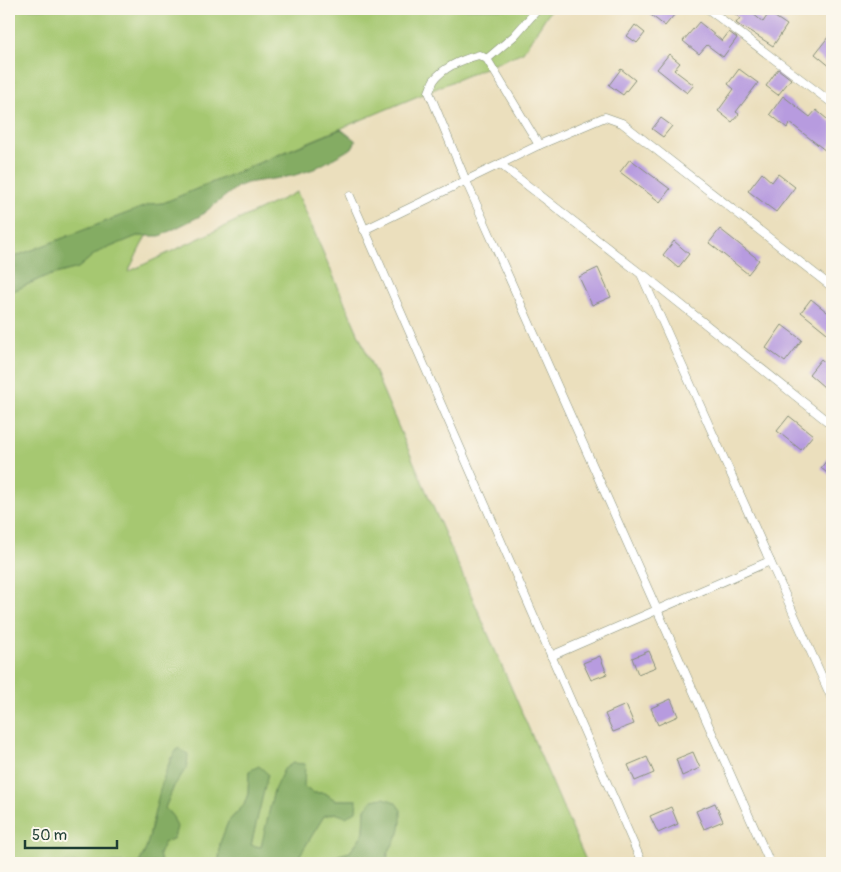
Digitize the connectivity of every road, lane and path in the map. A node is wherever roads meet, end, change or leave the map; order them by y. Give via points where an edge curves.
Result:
1 (538, 9) edge
2 (708, 9) edge
3 (488, 59) junction
4 (832, 103) edge
5 (539, 145) junction
6 (500, 164) junction
7 (466, 180) junction
8 (350, 196) dead end
9 (364, 230) junction
10 (642, 274) junction
11 (832, 287) edge
12 (832, 425) edge
13 (770, 561) junction
14 (657, 609) junction
15 (551, 656) junction
16 (832, 683) edge
17 (831, 697) edge
18 (642, 863) edge
19 (770, 863) edge

1 - 3 lane
2 - 4 lane
3 - 5 lane
3 - 7 lane via 479,55 448,68 434,80 429,92
5 - 6 lane
5 - 11 lane via 605,117 622,123
6 - 7 lane
6 - 10 lane
7 - 9 lane
7 - 14 lane
8 - 9 lane
9 - 15 lane
10 - 12 lane
10 - 13 lane
13 - 14 lane
13 - 17 lane
14 - 15 lane
14 - 19 lane
15 - 18 lane
16 - 17 lane

